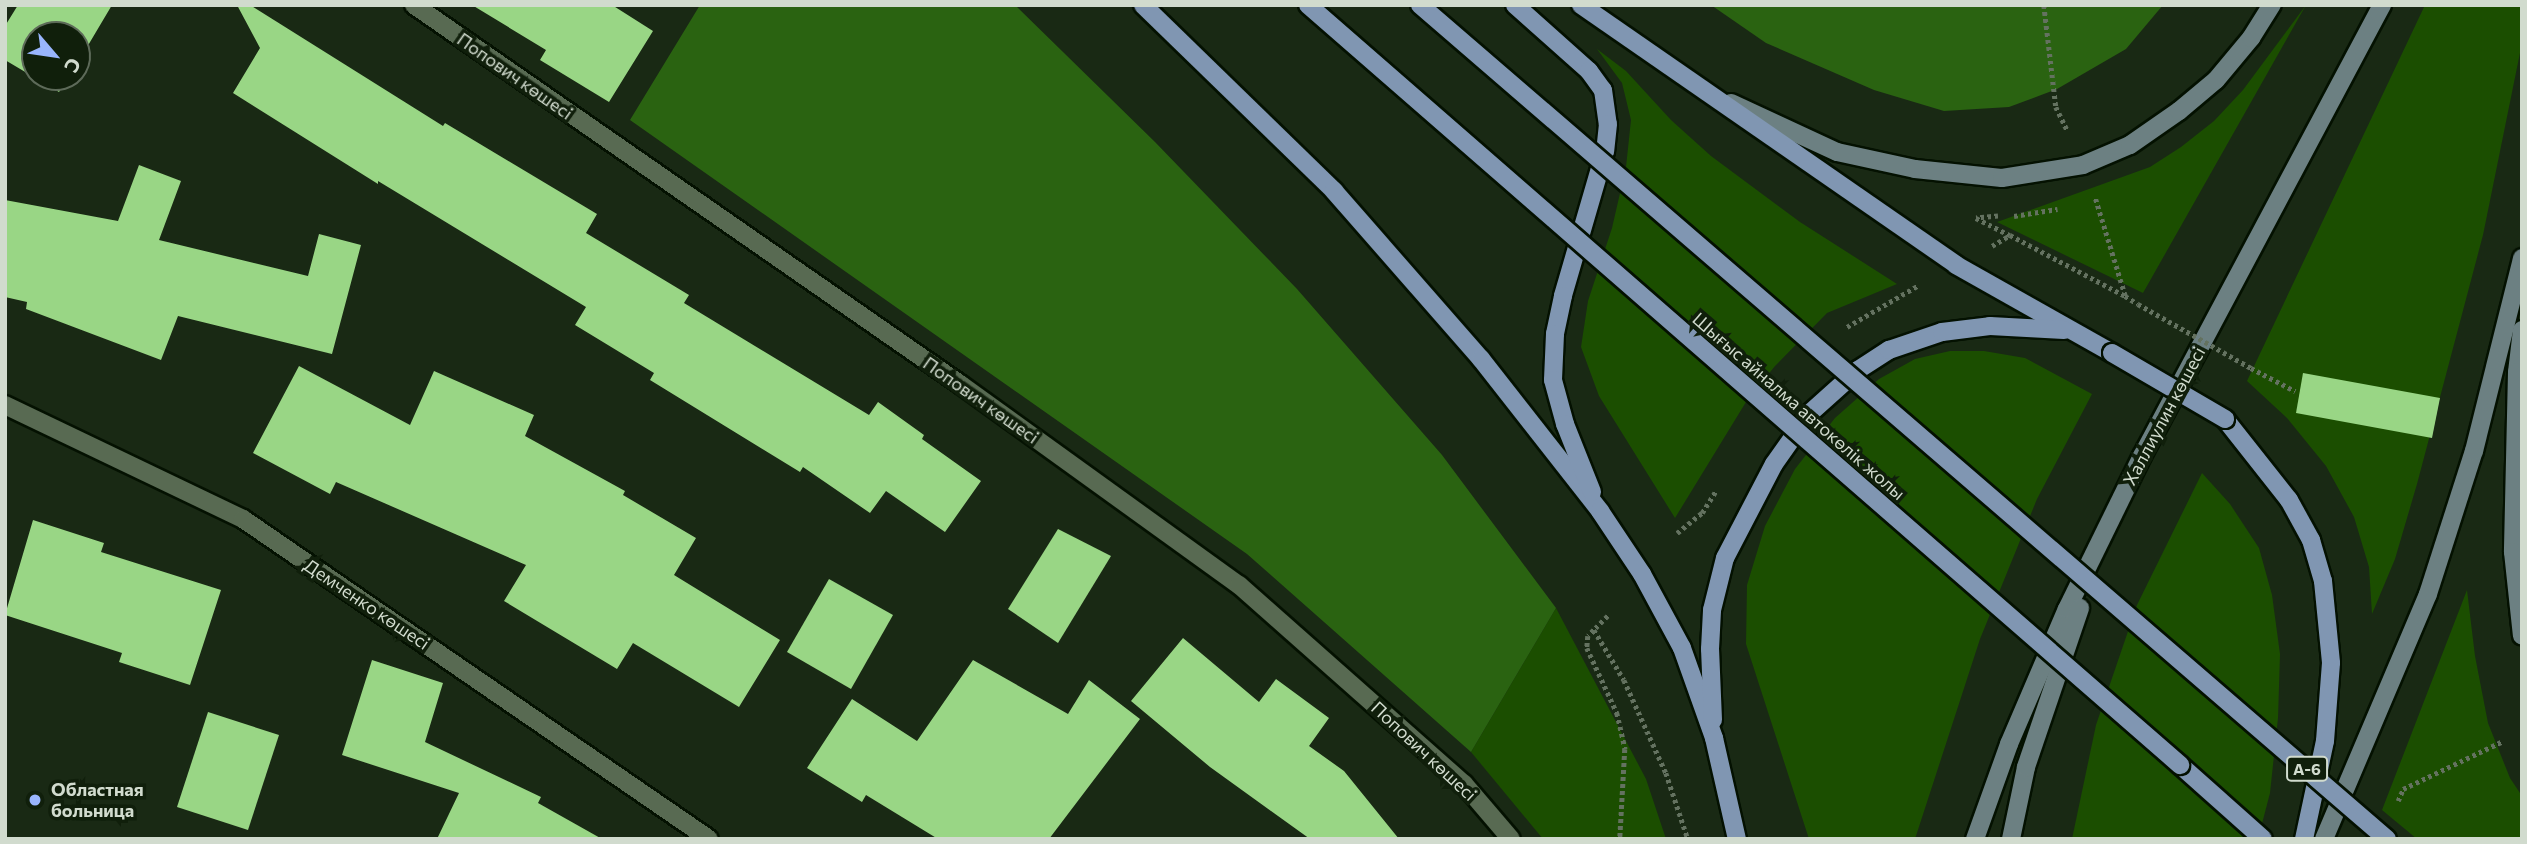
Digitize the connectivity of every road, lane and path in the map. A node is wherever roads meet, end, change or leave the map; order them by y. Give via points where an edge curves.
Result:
1 (414, 5) edge
2 (1143, 5) edge
3 (1308, 5) edge
4 (1420, 5) edge
5 (1515, 5) edge
6 (1581, 5) edge
7 (2044, 5) edge
8 (2272, 5) edge
9 (2382, 5) edge
10 (1693, 85) junction
11 (2067, 131) dead end
12 (2082, 203) dead end
13 (2070, 206) dead end
14 (2010, 235) junction
15 (1988, 248) dead end
16 (2522, 258) edge
17 (2125, 296) junction
18 (2068, 330) junction
19 (2522, 330) edge
20 (2295, 391) dead end
21 (5, 405) edge
22 (2142, 456) junction
23 (1600, 511) junction
24 (1608, 616) dead end
25 (1594, 630) junction
26 (2522, 636) edge
27 (1714, 738) junction
28 (2501, 742) dead end
29 (2393, 814) dead end
30 (709, 839) edge
31 (1511, 839) edge
32 (1620, 839) edge
33 (1688, 839) edge
34 (1737, 839) edge
35 (1975, 839) edge
36 (2011, 839) edge
37 (2263, 839) edge
38 (2304, 839) edge
39 (2324, 839) edge
40 (2387, 839) edge

1 - 31 street, Попович көшесі via 960,384 1239,585 1464,784
2 - 23 main road via 1334,191 1481,359
3 - 37 main road, Шығыс айналма автокөлік жолы, bridge
4 - 40 main road, A-6, bridge
5 - 23 main road via 1589,71 1603,90 1608,124 1605,151 1563,296 1553,380 1565,424
6 - 10 main road
7 - 11 path via 2056,107
8 - 10 main road via 2216,80 2130,145 2083,165 2002,178 1915,169 1837,152
9 - 22 main road, Халлиулин көшесі
10 - 18 main road via 1956,265
12 - 17 path via 2095,200
13 - 14 path via 2031,215 1976,218
14 - 15 path
14 - 17 path
16 - 39 main road via 2474,451 2428,594
17 - 20 path, bridge
18 - 27 main road via 1990,326 1942,332 1889,349 1810,413 1773,464 1725,558 1712,610
18 - 38 main road, bridge via 2225,419 2289,500 2311,540 2323,581 2332,663 2325,741
19 - 26 main road via 2514,552
21 - 30 street, Демченко көшесі via 243,519
22 - 35 main road, Халлиулин көшесі via 2067,609 2009,744
22 - 36 main road via 2072,629 2026,767
23 - 27 main road via 1642,574 1682,648
24 - 25 path
25 - 32 path via 1587,648 1617,713 1625,749
25 - 33 path via 1624,680 1666,773
27 - 34 main road
28 - 29 path via 2403,789

